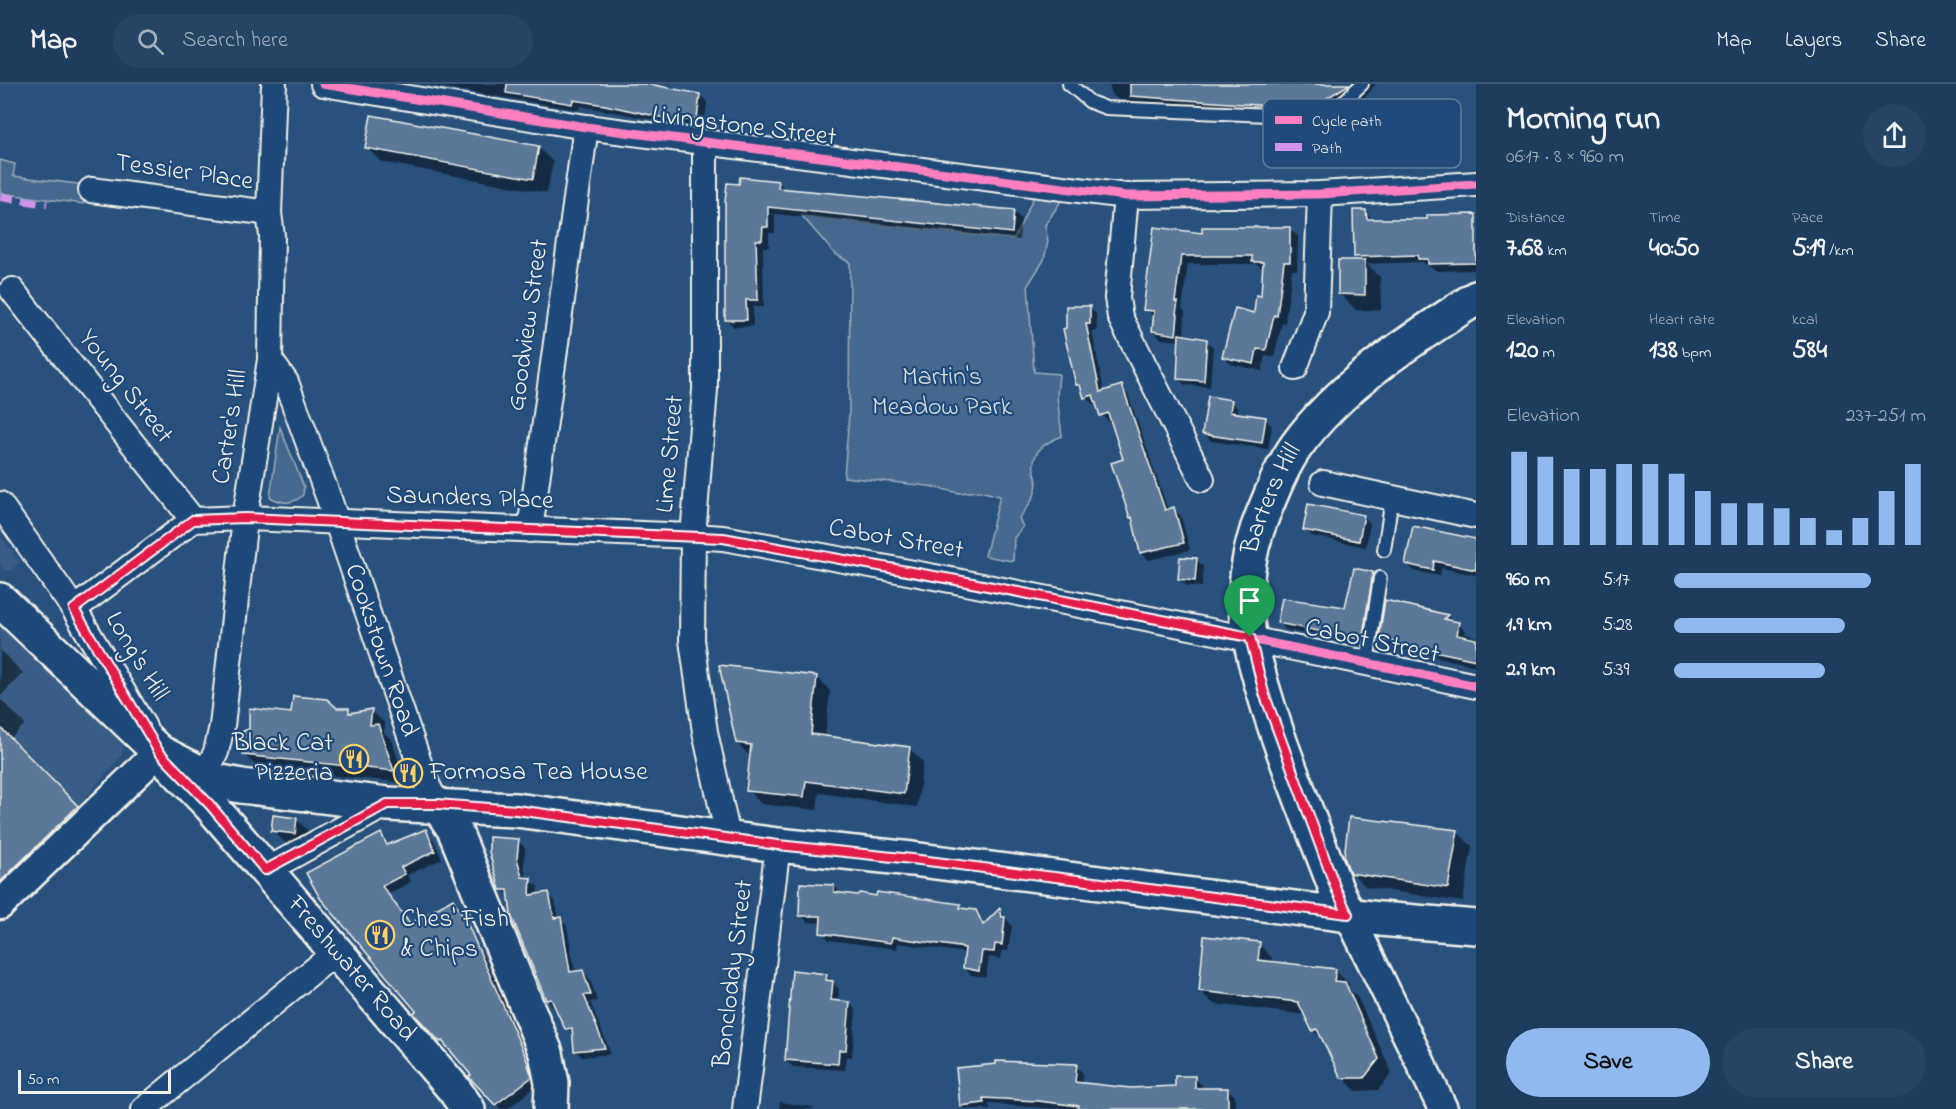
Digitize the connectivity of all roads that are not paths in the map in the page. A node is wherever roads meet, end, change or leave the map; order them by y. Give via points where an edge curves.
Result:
1 (274, 84) edge
2 (323, 84) edge
3 (1069, 84) edge
4 (1362, 84) edge
5 (1346, 99) edge
6 (1263, 115) edge
7 (586, 127) junction
8 (705, 144) junction
9 (1476, 184) edge
10 (91, 190) dead end
11 (1320, 194) junction
12 (1126, 196) junction
13 (269, 213) junction
14 (12, 290) dead end
15 (1476, 298) edge
16 (270, 360) junction
17 (1295, 368) dead end
18 (1202, 479) dead end
19 (1323, 483) dead end
20 (1392, 498) junction
21 (0, 504) edge
22 (1476, 516) edge
23 (245, 518) junction
24 (193, 520) junction
25 (337, 522) junction
26 (530, 530) junction
27 (693, 536) junction
28 (1384, 550) dead end
29 (1380, 578) dead end
30 (0, 600) edge
31 (74, 609) junction
32 (1250, 637) junction
33 (1367, 663) junction
34 (1476, 686) edge
35 (159, 752) junction
36 (205, 775) junction
37 (387, 804) junction
38 (437, 804) junction
39 (728, 837) junction
40 (778, 845) junction
41 (265, 870) junction
42 (0, 905) edge
43 (1348, 914) junction
44 (1476, 927) edge
45 (336, 952) junction
46 (144, 1109) edge
47 (468, 1109) edge
48 (550, 1109) edge
49 (745, 1109) edge
50 (1443, 1109) edge

1 - 13 street, Carter's Hill
2 - 7 street, Livingstone Street
3 - 6 lane via 1090,102 1106,108
4 - 5 lane
7 - 8 street, Livingstone Street
7 - 26 street, Goodview Street
8 - 12 street, Livingstone Street
8 - 27 street, Lime Street via 705,390
9 - 11 street, Livingstone Street
10 - 13 street, Tessier Place
11 - 12 street, Livingstone Street
11 - 17 street via 1316,312
12 - 18 street via 1117,298 1120,317
13 - 16 street, Carter's Hill
14 - 24 street, Young Street
15 - 32 main road, Barters Hill via 1367,374 1296,446 1283,467 1251,552 1246,597
16 - 23 street, Carter's Hill
16 - 25 street, Cookstown Road via 286,382
19 - 20 street
20 - 22 street
20 - 28 lane
21 - 31 street, Long's Hill
23 - 24 street, Saunders Place
23 - 25 street, Saunders Place
23 - 36 street, Carter's Hill via 226,702 216,752
24 - 31 street
25 - 26 street, Saunders Place
25 - 38 street, Cookstown Road via 425,780
26 - 27 street, Saunders Place
27 - 32 street, Cabot Street via 962,581
27 - 39 street, Lime Street via 692,640 697,685
29 - 33 lane
30 - 35 main road
31 - 35 street, Long's Hill
32 - 33 street, Cabot Street
32 - 43 main road, Barters Hill via 1264,693
33 - 34 street, Cabot Street
35 - 36 main road
35 - 41 main road, Freshwater Road
35 - 42 street
36 - 37 main road via 241,786
37 - 38 main road
37 - 41 street
38 - 39 main road
38 - 48 main road, Cookstown Road via 454,829 546,1053 552,1083
39 - 40 main road
40 - 43 main road
40 - 49 street, Boncloddy Street
41 - 45 main road, Freshwater Road
43 - 44 main road
43 - 50 street
45 - 46 street
45 - 47 main road, Freshwater Road

